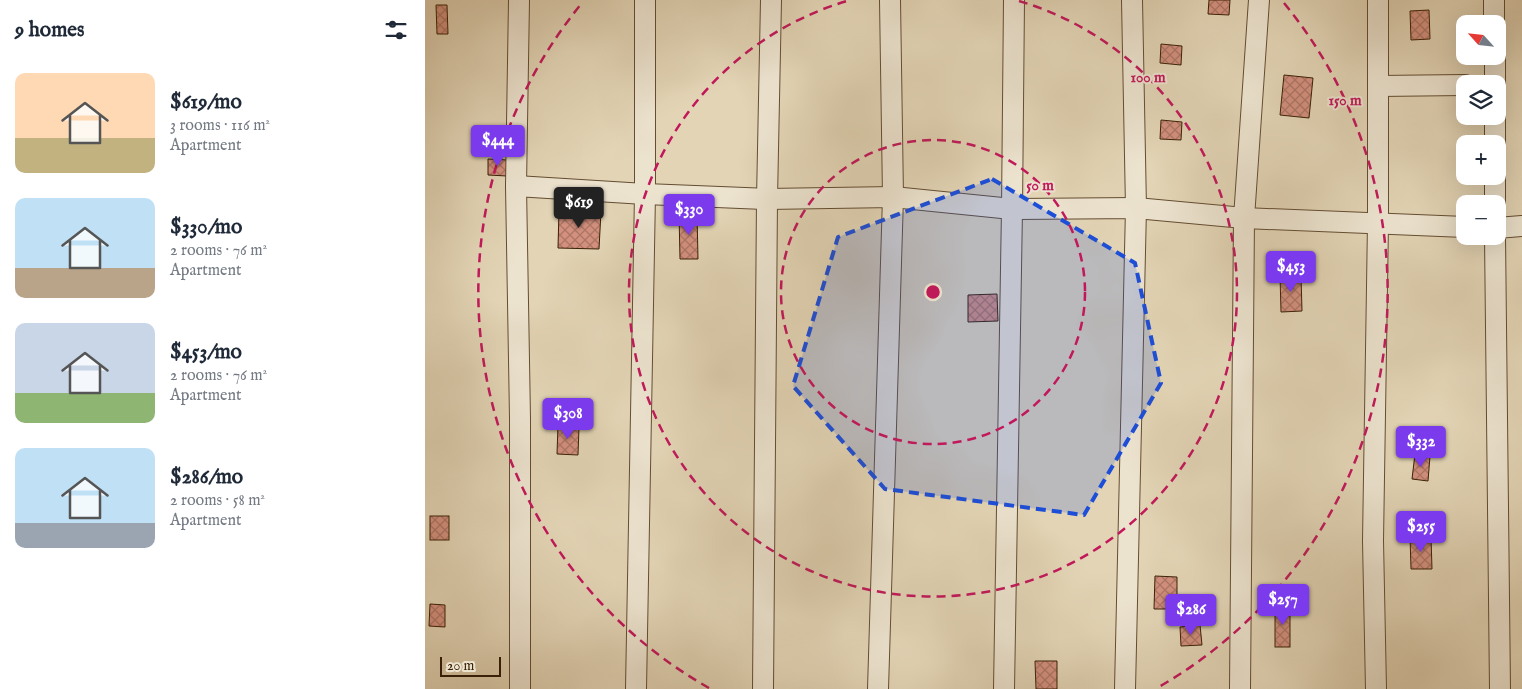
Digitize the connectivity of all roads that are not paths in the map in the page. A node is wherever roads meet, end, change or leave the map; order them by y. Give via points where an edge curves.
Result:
1 (519, 0) edge
2 (645, 0) edge
3 (771, 0) edge
4 (890, 0) edge
5 (1014, 0) edge
6 (1132, 0) edge
7 (1259, 0) edge
8 (1378, 0) edge
9 (1494, 0) edge
10 (1495, 15) edge
11 (1456, 85) edge
12 (1377, 86) junction
13 (516, 186) junction
14 (645, 194) junction
15 (893, 197) junction
16 (767, 199) junction
17 (1136, 208) junction
18 (1012, 209) junction
19 (1244, 218) junction
20 (1378, 223) junction
21 (1522, 226) edge
22 (1456, 227) edge
23 (1506, 227) edge
24 (1495, 245) edge
25 (520, 689) edge
26 (636, 689) edge
27 (763, 689) edge
28 (878, 689) edge
29 (1004, 689) edge
30 (1125, 689) edge
31 (1240, 689) edge
32 (1377, 689) edge
33 (1500, 689) edge

1 - 13 street
2 - 14 street
3 - 16 street
4 - 15 street
5 - 18 street
6 - 17 street
7 - 19 street
8 - 12 street
9 - 10 street
11 - 12 street
12 - 20 street
13 - 14 street
13 - 25 street via 521,418
14 - 16 street
14 - 26 street
15 - 16 street
15 - 18 street
15 - 28 street
16 - 27 street
17 - 18 street
17 - 19 street
17 - 30 street
18 - 29 street
19 - 20 street
19 - 31 street
20 - 22 street
20 - 32 street via 1373,541
21 - 23 street
24 - 33 street

